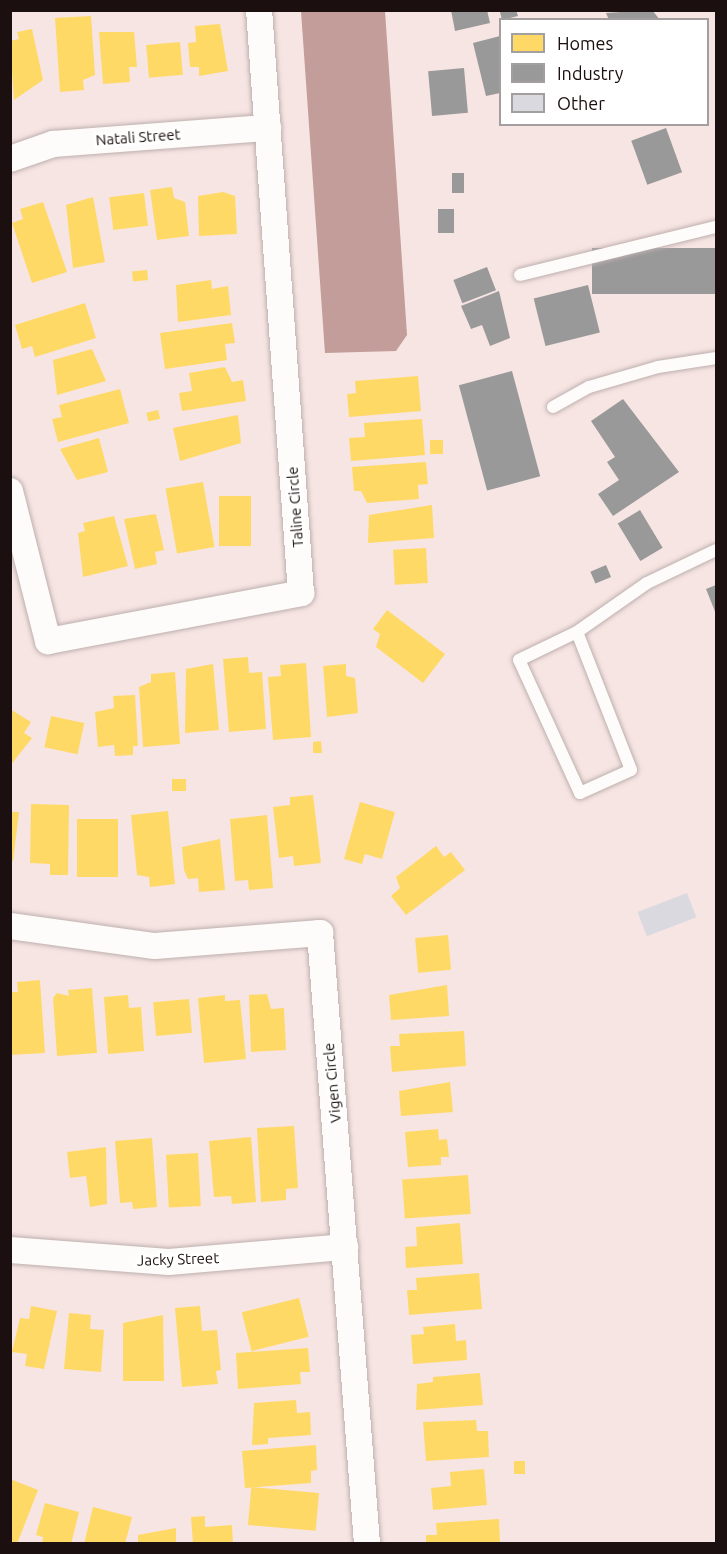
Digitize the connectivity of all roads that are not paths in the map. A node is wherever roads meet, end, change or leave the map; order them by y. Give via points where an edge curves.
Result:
1 (259, 10) edge
2 (268, 128) junction
3 (10, 159) edge
4 (717, 227) edge
5 (520, 275) dead end
6 (717, 358) edge
7 (553, 407) dead end
8 (10, 491) edge
9 (717, 550) edge
10 (577, 632) junction
11 (10, 926) edge
12 (345, 1247) junction
13 (10, 1250) edge
14 (367, 1544) edge

1 - 2 street, Taline Circle
2 - 3 street, Natali Street via 53,144
2 - 8 street, Taline Circle via 301,593 48,640
4 - 5 lane
6 - 7 lane via 658,367 589,387
9 - 10 lane via 647,583
10 - 10 lane via 519,660 580,794 631,770
11 - 12 street, Vigen Circle via 166,946 320,933
12 - 13 street, Jacky Street via 169,1262
12 - 14 street, Vigen Circle

